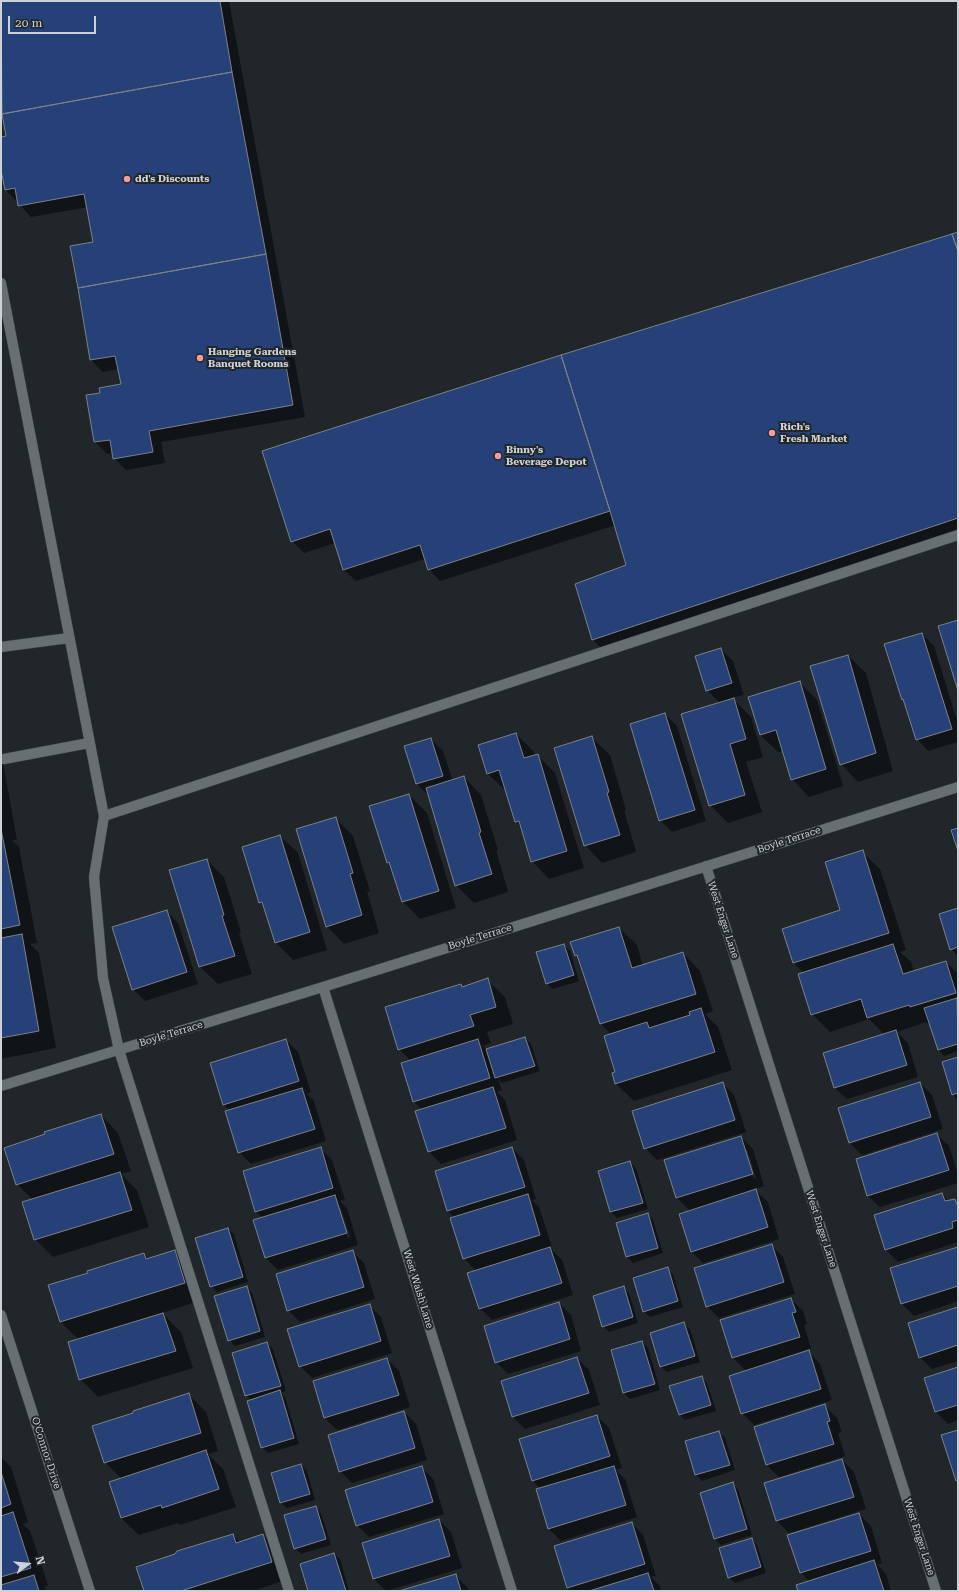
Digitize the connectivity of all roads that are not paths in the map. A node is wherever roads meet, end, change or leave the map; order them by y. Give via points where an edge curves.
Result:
1 (1, 283) edge
2 (958, 535) edge
3 (69, 638) junction
4 (1, 647) edge
5 (89, 743) junction
6 (4, 759) dead end
7 (958, 787) edge
8 (104, 816) junction
9 (706, 866) junction
10 (323, 987) junction
11 (119, 1050) junction
12 (1, 1086) edge
13 (1, 1315) edge
14 (90, 1591) edge
15 (289, 1591) edge
16 (512, 1591) edge
17 (936, 1591) edge

1 - 3 street
2 - 8 street
3 - 4 street
3 - 5 street
5 - 6 street
5 - 8 street
7 - 9 street, Boyle Terrace
8 - 11 street via 94,877 103,978
9 - 10 street, Boyle Terrace
9 - 17 street, West Enger Lane
10 - 11 street, Boyle Terrace
10 - 16 street, West Walsh Lane
11 - 12 street, Boyle Terrace
11 - 15 street
13 - 14 street, O'Connor Drive

